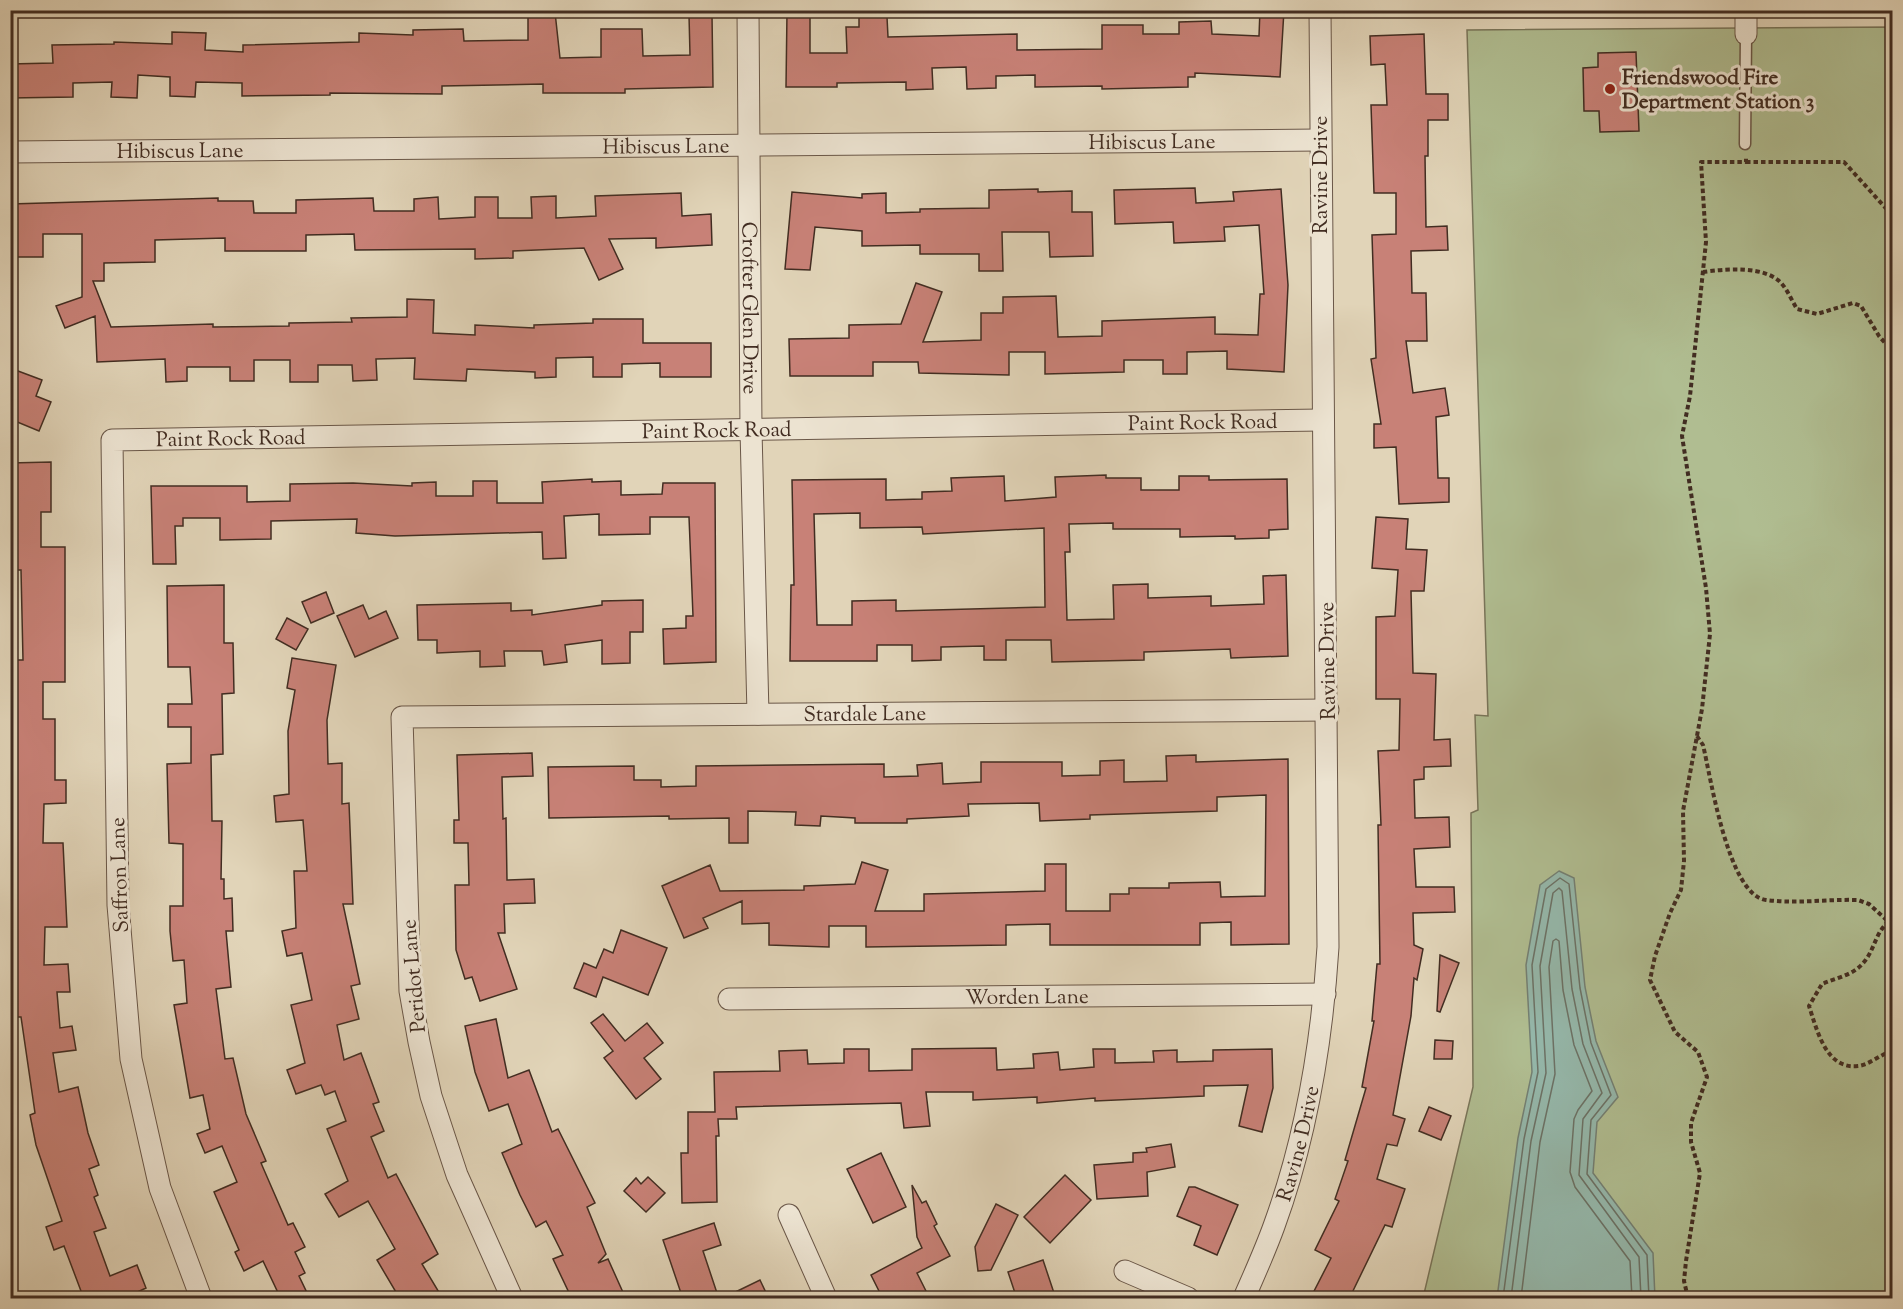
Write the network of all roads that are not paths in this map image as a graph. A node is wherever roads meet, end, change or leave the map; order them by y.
1 (748, 10) edge
2 (1320, 10) edge
3 (1746, 10) edge
4 (1746, 34) joint
5 (1319, 140) junction
6 (1745, 144) road end
7 (750, 147) junction
8 (10, 152) edge
9 (1322, 420) junction
10 (751, 429) junction
11 (112, 440) joint
12 (1328, 710) junction
13 (758, 714) junction
14 (402, 717) joint
15 (1325, 994) junction
16 (729, 999) dead end
17 (789, 1215) dead end
18 (1125, 1271) dead end
19 (201, 1299) edge
20 (512, 1299) edge
21 (826, 1299) edge
22 (1188, 1299) edge
23 (1244, 1299) edge

1 - 7 street, Crofter Glen Drive
2 - 5 street, Ravine Drive
3 - 4 street
4 - 6 lane
5 - 7 street, Hibiscus Lane
5 - 9 street, Ravine Drive
7 - 8 street, Hibiscus Lane
7 - 10 street, Crofter Glen Drive
9 - 10 street, Paint Rock Road
9 - 12 street, Ravine Drive
10 - 11 street, Paint Rock Road
10 - 13 street, Crofter Glen Drive
11 - 19 street, Saffron Lane
12 - 13 street, Stardale Lane
12 - 15 street, Ravine Drive
13 - 14 street, Stardale Lane
14 - 20 street, Peridot Lane
15 - 16 street, Worden Lane
15 - 23 street, Ravine Drive
17 - 21 street
18 - 22 street

